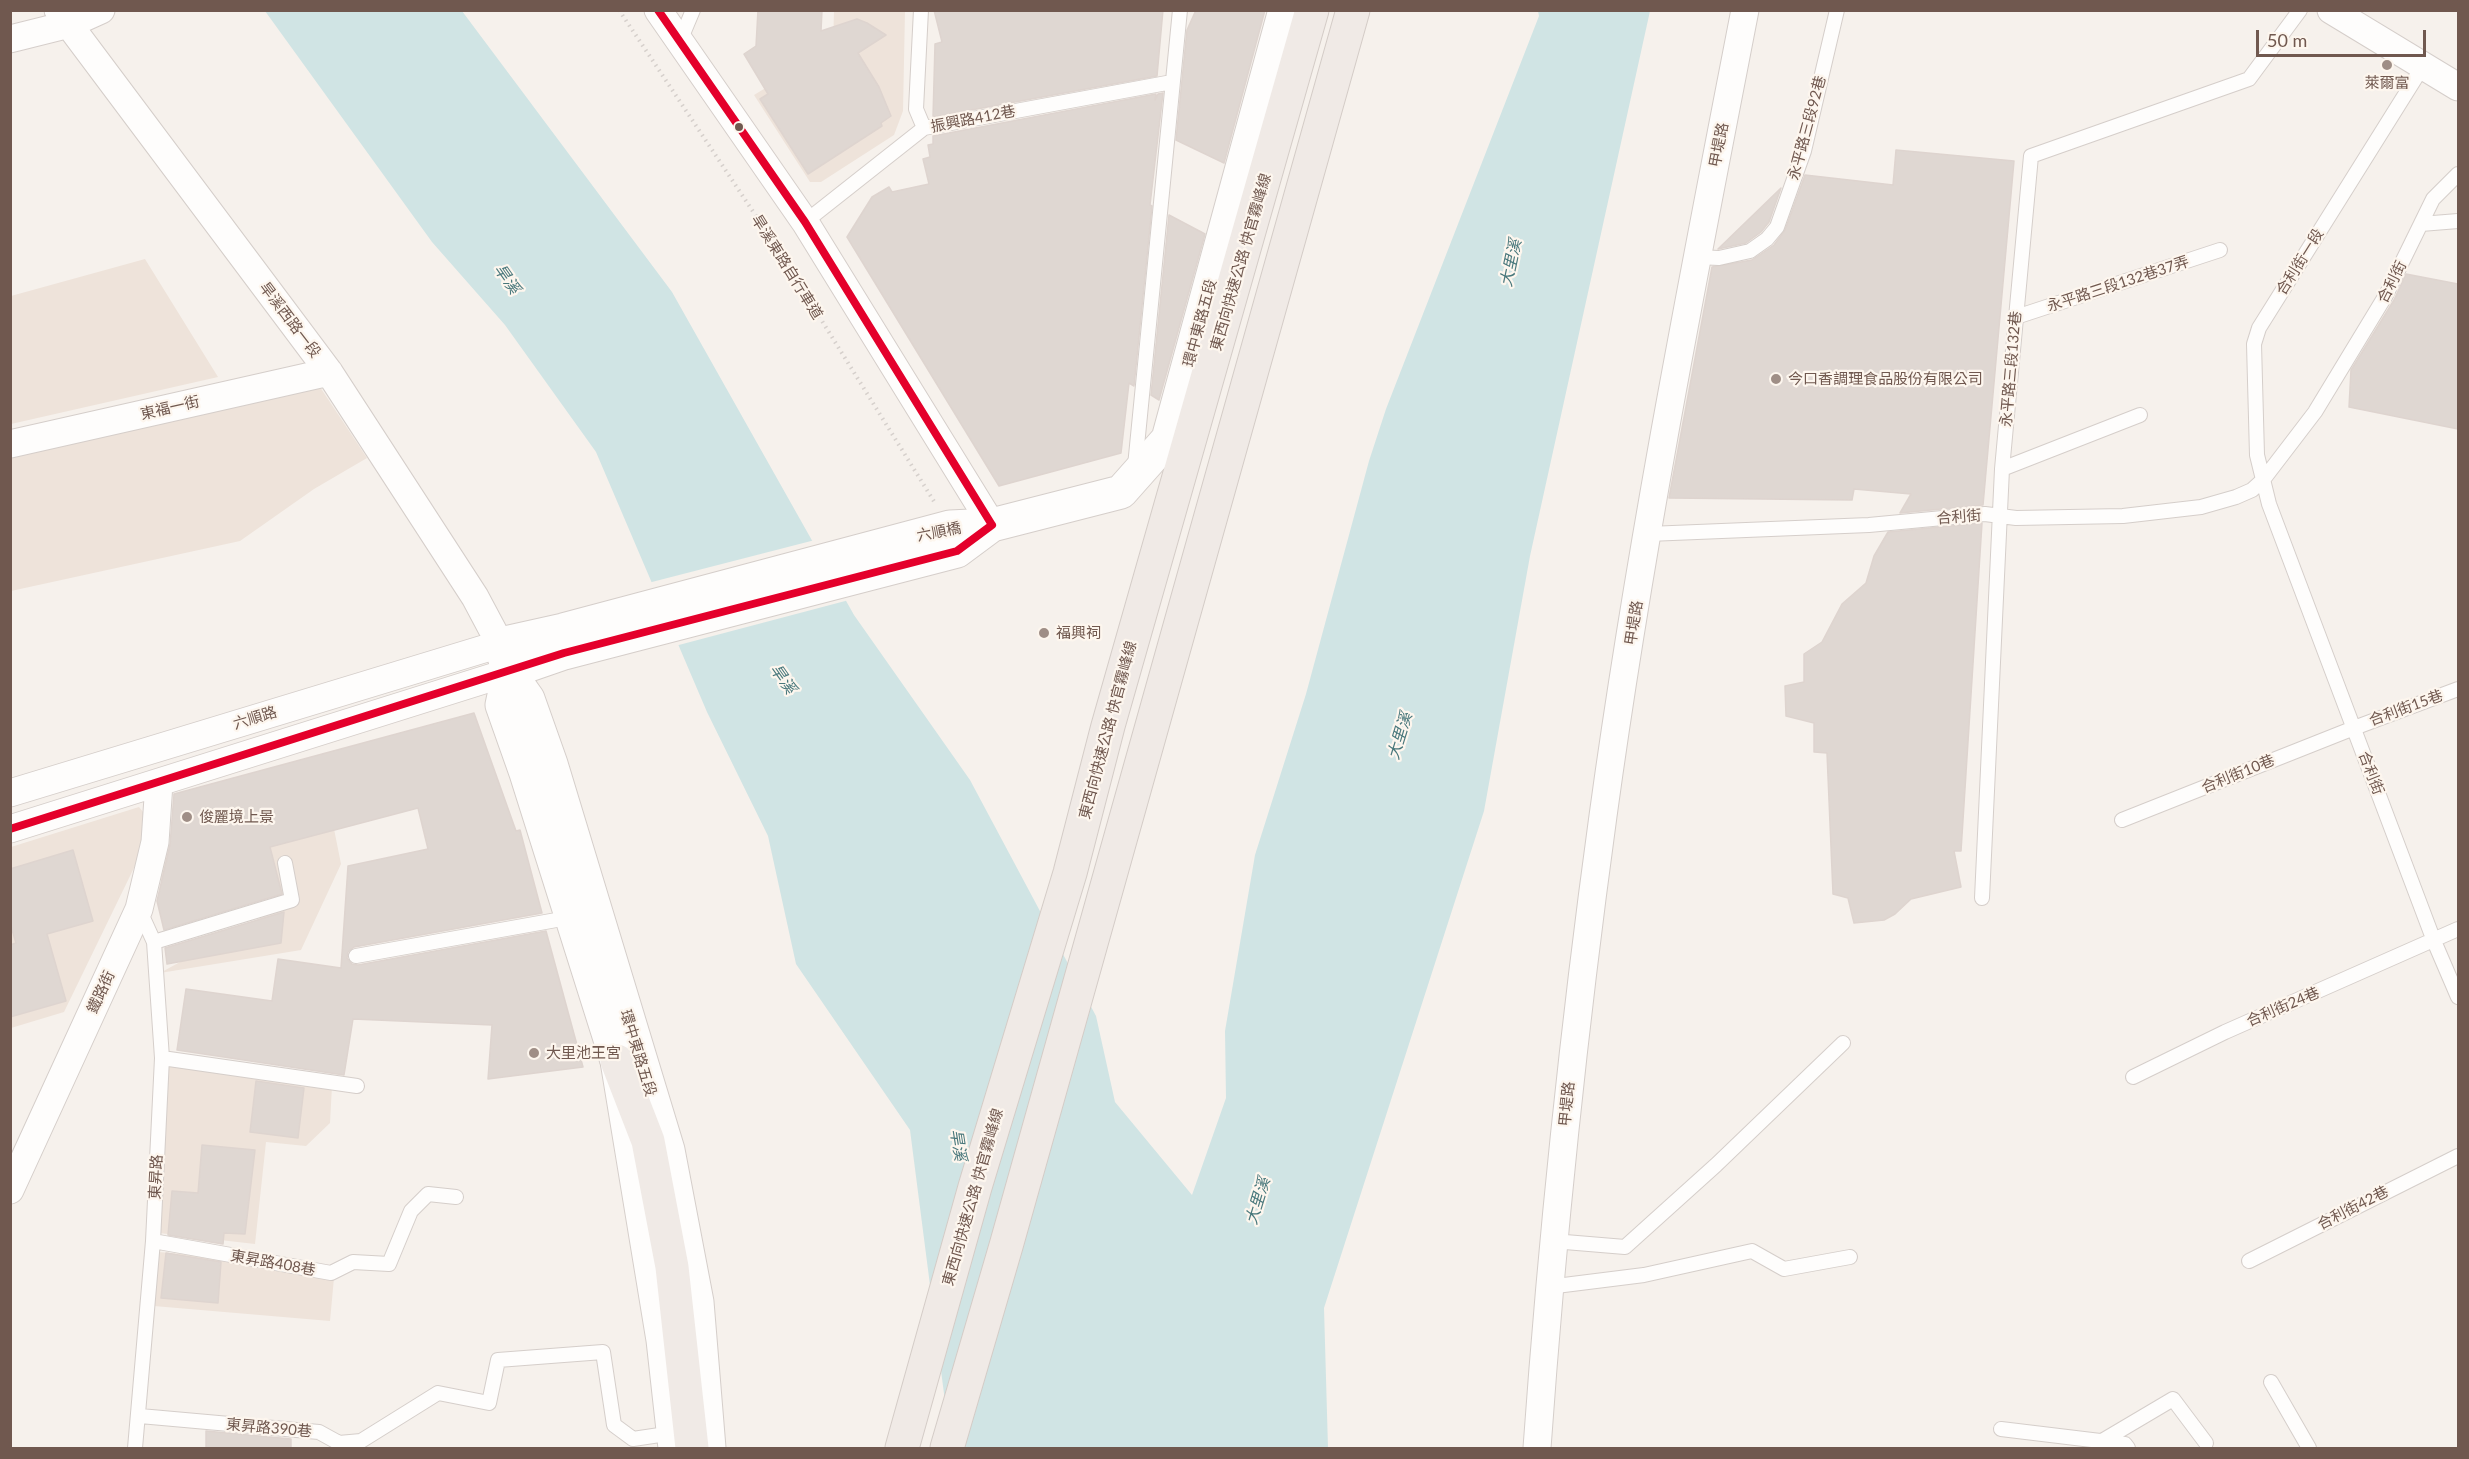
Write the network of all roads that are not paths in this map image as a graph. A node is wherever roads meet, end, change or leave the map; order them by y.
1 (101, 10) edge
2 (658, 10) edge
3 (693, 10) edge
4 (921, 10) edge
5 (1180, 10) edge
6 (1286, 10) edge
7 (1312, 10) edge
8 (1353, 10) edge
9 (1745, 10) edge
10 (1837, 10) edge
11 (2300, 10) edge
12 (2331, 10) edge
13 (64, 17) edge
14 (10, 39) edge
15 (680, 41) junction
16 (2423, 66) junction
17 (1172, 82) junction
18 (2458, 87) edge
19 (924, 128) junction
20 (2458, 174) edge
21 (2458, 221) edge
22 (805, 222) junction
23 (2421, 225) junction
24 (2220, 250) dead end
25 (1697, 257) junction
26 (2016, 317) junction
27 (329, 372) junction
28 (2140, 415) dead end
29 (10, 444) edge
30 (2002, 469) junction
31 (1134, 480) junction
32 (2263, 480) junction
33 (1999, 516) junction
34 (992, 525) junction
35 (1648, 534) junction
36 (505, 658) junction
37 (2458, 689) edge
38 (2354, 728) junction
39 (159, 783) junction
40 (10, 793) edge
41 (2122, 820) dead end
42 (10, 829) edge
43 (285, 863) dead end
44 (1982, 898) dead end
45 (139, 909) junction
46 (573, 918) junction
47 (2458, 929) edge
48 (2434, 941) junction
49 (154, 942) junction
50 (356, 957) dead end
51 (2458, 997) edge
52 (1843, 1043) dead end
53 (162, 1058) junction
54 (616, 1061) joint
55 (2133, 1077) dead end
56 (357, 1086) dead end
57 (2458, 1156) edge
58 (10, 1190) edge
59 (456, 1197) dead end
60 (1553, 1240) junction
61 (153, 1241) junction
62 (1850, 1257) dead end
63 (2249, 1262) dead end
64 (1548, 1287) junction
65 (2271, 1382) dead end
66 (140, 1416) junction
67 (2001, 1429) dead end
68 (688, 1441) edge
69 (2102, 1441) junction
70 (2206, 1443) dead end
71 (135, 1449) edge
72 (902, 1449) edge
73 (947, 1449) edge
74 (1537, 1449) edge
75 (2128, 1449) edge
76 (2309, 1449) edge

1 - 13 street
2 - 15 street
3 - 15 lane
4 - 19 lane
5 - 17 lane
6 - 31 street, 環中東路五段
7 - 72 highway, 東西向快速公路 快官霧峰線
8 - 73 highway
9 - 25 street, 甲堤路
10 - 25 lane, 永平路三段92巷
11 - 26 lane, 永平路三段132巷
12 - 16 street
13 - 14 street
13 - 27 street, 旱溪西路一段
15 - 22 street
16 - 18 street
16 - 32 lane, 合利街一段
17 - 19 lane, 振興路412巷
17 - 31 lane
19 - 22 lane, 振興路412巷
20 - 23 lane, 合利街
21 - 23 lane
22 - 34 street
23 - 32 lane, 合利街
24 - 26 lane, 永平路三段132巷37弄
25 - 35 street, 甲堤路
26 - 30 lane, 永平路三段132巷
27 - 29 street, 東福一街
27 - 36 street, 旱溪西路一段
28 - 30 lane
30 - 33 lane, 永平路三段132巷
31 - 34 street, 環中東路五段
32 - 33 lane, 合利街
32 - 38 lane, 合利街
33 - 35 lane, 合利街
33 - 44 lane, 永平路三段132巷
34 - 36 street, 六順橋
34 - 36 street, 六順橋
35 - 60 street, 甲堤路
36 - 39 street
36 - 40 street, 六順路
36 - 46 street, 環中東路五段
36 - 68 street, 環中東路五段
37 - 38 lane, 合利街15巷
38 - 41 lane, 合利街10巷
38 - 48 lane, 合利街
39 - 42 street
39 - 45 street, 鐵路街
43 - 49 lane
45 - 49 lane, 東昇路
45 - 58 street, 鐵路街
46 - 50 lane
46 - 54 street, 環中東路五段
47 - 48 lane, 合利街24巷
48 - 51 lane, 合利街
48 - 55 lane, 合利街24巷
49 - 53 lane, 東昇路
52 - 60 lane
53 - 56 lane
53 - 61 lane, 東昇路
54 - 68 highway
57 - 63 lane, 合利街42巷
59 - 61 lane, 東昇路408巷
60 - 64 street, 甲堤路
61 - 66 lane, 東昇路
62 - 64 lane
64 - 74 street, 甲堤路
65 - 76 lane
66 - 68 lane, 東昇路390巷
66 - 71 lane, 東昇路
67 - 69 lane
69 - 70 lane
69 - 75 lane

